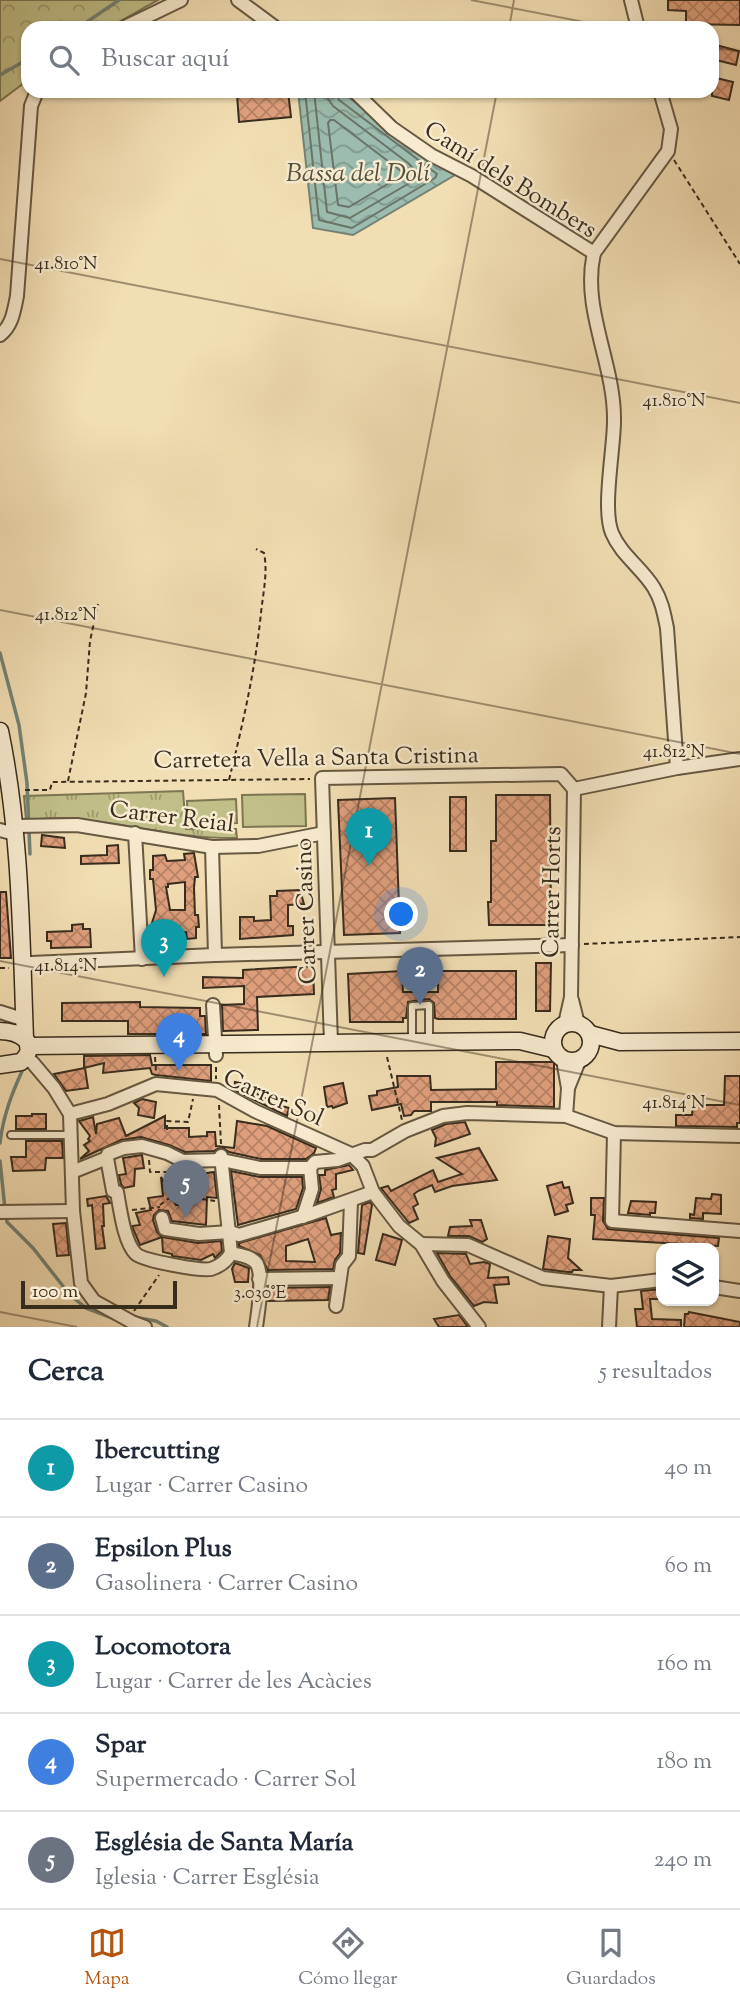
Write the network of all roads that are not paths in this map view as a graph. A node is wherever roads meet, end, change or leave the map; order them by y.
1 (181, 0) edge
2 (238, 0) edge
3 (631, 0) edge
4 (138, 21) edge
5 (266, 21) edge
6 (636, 21) edge
7 (34, 98) edge
8 (361, 98) edge
9 (662, 98) edge
10 (594, 253) junction
11 (0, 335) edge
12 (0, 731) edge
13 (740, 759) edge
14 (677, 768) junction
15 (322, 778) joint
16 (574, 789) junction
17 (13, 829) edge
18 (135, 833) junction
19 (324, 833) junction
20 (212, 847) junction
21 (572, 945) junction
22 (418, 949) junction
23 (328, 951) junction
24 (215, 955) junction
25 (142, 959) junction
26 (23, 969) junction
27 (419, 977) dead end
28 (213, 1005) dead end
29 (0, 1012) edge
30 (21, 1012) junction
31 (3, 1031) edge
32 (740, 1041) edge
33 (412, 1042) junction
34 (429, 1042) junction
35 (571, 1042) junction
36 (331, 1043) junction
37 (26, 1048) junction
38 (215, 1050) junction
39 (0, 1065) edge
40 (70, 1114) junction
41 (566, 1116) junction
42 (614, 1133) junction
43 (12, 1135) dead end
44 (72, 1135) junction
45 (740, 1136) edge
46 (372, 1150) junction
47 (351, 1154) junction
48 (107, 1158) junction
49 (221, 1158) junction
50 (362, 1166) junction
51 (310, 1168) junction
52 (72, 1172) junction
53 (373, 1192) junction
54 (351, 1201) junction
55 (73, 1210) junction
56 (0, 1212) edge
57 (161, 1212) road end
58 (303, 1217) junction
59 (740, 1231) edge
60 (230, 1232) junction
61 (421, 1244) junction
62 (231, 1253) junction
63 (340, 1278) junction
64 (259, 1279) junction
65 (656, 1281) edge
66 (611, 1286) junction
67 (719, 1288) edge
68 (740, 1291) edge
69 (337, 1306) dead end
70 (145, 1327) edge
71 (256, 1327) edge
72 (479, 1327) edge
73 (609, 1327) edge

1 - 4 street
2 - 5 street
3 - 6 street
7 - 11 street
8 - 10 street, Camí dels Bombers
9 - 10 street
10 - 14 street, Camí dels Bombers
12 - 17 street
13 - 14 street
14 - 16 street
15 - 16 street, Carretera Vella a Santa Cristina
15 - 19 street, Carrer Casino
16 - 21 street, Carrer Horts
17 - 18 street, Carrer Reial
17 - 26 street
18 - 20 street, Carrer Reial
18 - 25 street
19 - 20 street, Carrer Reial
19 - 23 street, Carrer Casino
20 - 24 street
21 - 22 street
21 - 35 street, Carrer Horts
22 - 23 street
22 - 27 lane
23 - 24 street
23 - 36 street, Carrer Casino
24 - 25 street
25 - 26 street
26 - 30 street
28 - 38 street
29 - 30 street
30 - 31 street
30 - 37 street
31 - 37 street
32 - 35 street
33 - 34 street
33 - 34 lane
33 - 36 street
34 - 35 street
35 - 41 street, Carrer Horts
36 - 38 street
37 - 38 street
37 - 39 street
37 - 40 street
40 - 44 street
40 - 47 street, Carrer Sol
41 - 42 street
41 - 46 street
42 - 45 street
42 - 59 street
43 - 44 lane
44 - 52 street
46 - 47 street
46 - 50 street
47 - 50 street, Carrer Sol
47 - 51 street
48 - 49 street
48 - 52 street
48 - 62 street
49 - 51 street
49 - 60 street
50 - 53 street, Carrer Sol
51 - 58 street
52 - 55 street
53 - 54 street
53 - 61 street, Carrer Sol
54 - 58 street
54 - 63 street
55 - 56 street
55 - 70 street
57 - 60 street
58 - 60 street
60 - 62 street
61 - 66 street
61 - 72 street, Carrer Sol
62 - 64 street
63 - 64 street
63 - 69 street
64 - 71 street
65 - 66 street
66 - 73 street
67 - 68 street

